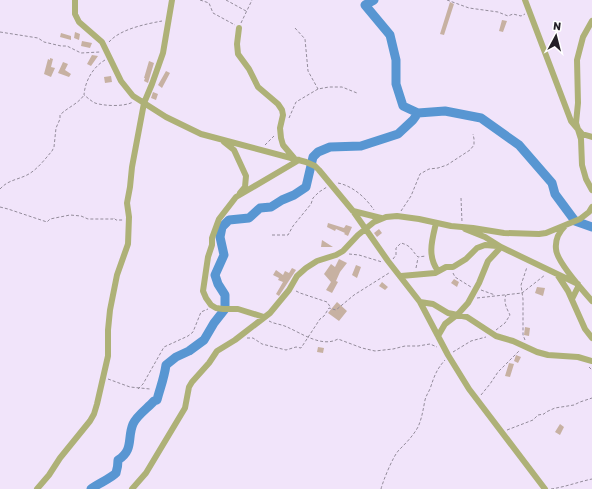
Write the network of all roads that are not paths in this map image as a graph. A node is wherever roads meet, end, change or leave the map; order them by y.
1 (75, 0) edge
2 (172, 0) edge
3 (525, 0) edge
4 (592, 21) edge
5 (239, 28) road end
6 (144, 103) junction
7 (577, 129) junction
8 (592, 137) edge
9 (223, 141) junction
10 (300, 160) junction
11 (592, 190) edge
12 (238, 195) junction
13 (592, 207) edge
14 (353, 211) junction
15 (592, 216) edge
16 (584, 217) junction
17 (381, 218) junction
18 (436, 223) junction
19 (566, 225) junction
20 (460, 227) junction
21 (366, 228) junction
22 (501, 247) junction
23 (438, 271) junction
24 (555, 273) junction
25 (401, 276) junction
26 (578, 284) junction
27 (572, 299) junction
28 (592, 301) edge
29 (420, 302) junction
30 (458, 314) junction
31 (264, 317) junction
32 (438, 336) junction
33 (592, 338) edge
34 (592, 361) edge
35 (37, 489) edge
36 (132, 489) edge
37 (545, 489) edge

1 - 6 street
2 - 6 street
3 - 7 street
4 - 7 street
5 - 10 street
6 - 9 street
6 - 35 street
7 - 8 street
7 - 11 street
9 - 10 street
9 - 12 street
10 - 12 street
10 - 14 street
12 - 31 street
13 - 16 street
14 - 17 street
14 - 21 street
15 - 16 street
16 - 19 street
17 - 18 street
17 - 21 street
18 - 20 street
18 - 23 street
19 - 20 street
19 - 26 street
20 - 22 street
21 - 25 street
21 - 31 street
22 - 23 street
22 - 24 street
22 - 30 street
23 - 25 street
24 - 26 street
24 - 27 street
25 - 29 street
26 - 27 street
26 - 28 street
27 - 33 street
29 - 30 street
29 - 32 street
30 - 32 street
30 - 34 street
31 - 36 street
32 - 37 street

